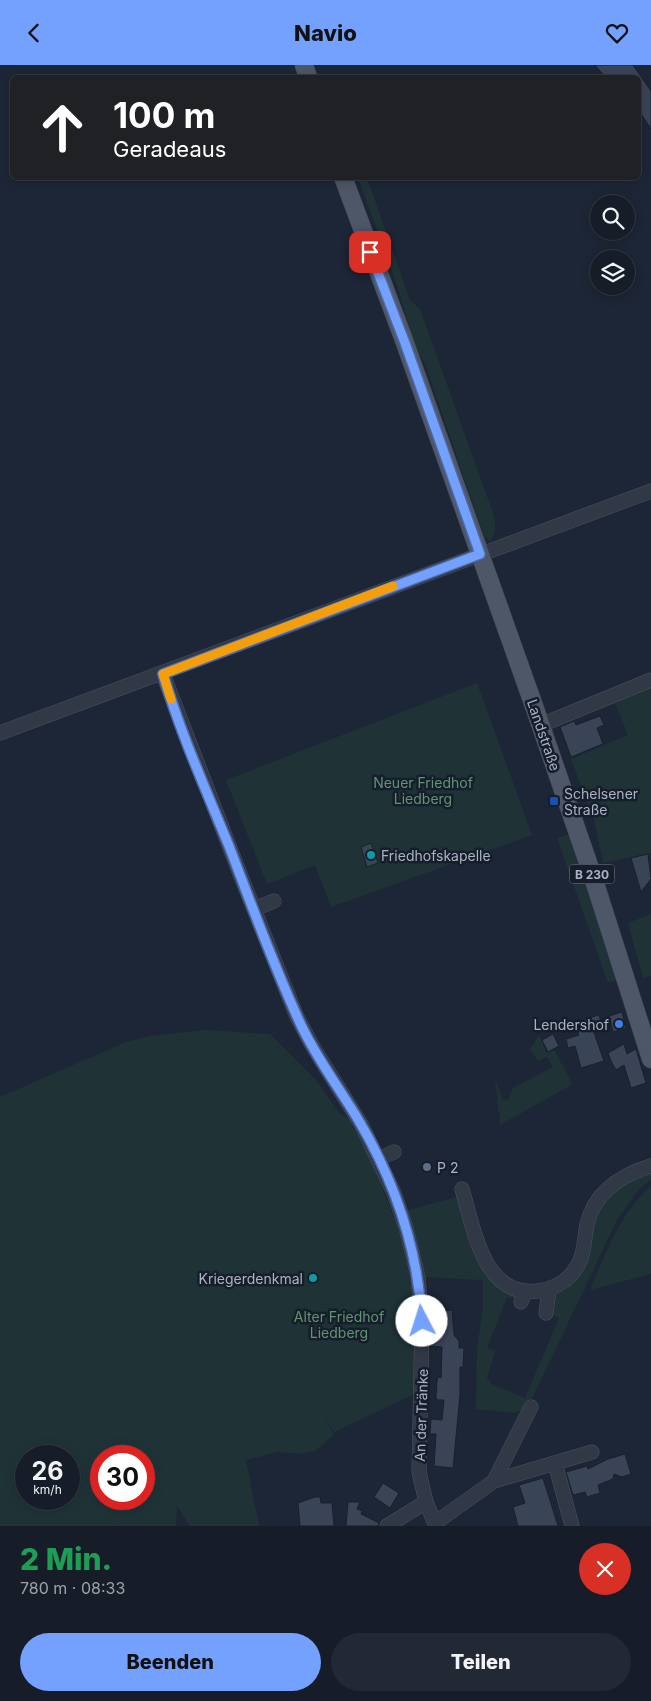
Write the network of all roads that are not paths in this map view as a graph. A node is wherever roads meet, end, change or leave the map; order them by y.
1 (344, 180) edge
2 (651, 491) edge
3 (480, 554) junction
4 (163, 674) junction
5 (651, 680) edge
6 (541, 725) junction
7 (0, 733) edge
8 (274, 901) dead end
9 (254, 909) junction
10 (651, 1059) edge
11 (394, 1153) dead end
12 (378, 1159) junction
13 (651, 1166) edge
14 (462, 1189) dead end
15 (549, 1289) junction
16 (546, 1313) dead end
17 (531, 1407) dead end
18 (592, 1452) dead end
19 (555, 1463) junction
20 (494, 1481) junction
21 (426, 1502) junction
22 (436, 1525) edge
23 (387, 1526) edge
24 (572, 1526) edge

1 - 3 main road, B 230
2 - 3 street
3 - 4 street
3 - 6 main road, Landstraße / B 230
4 - 7 street
4 - 9 street, An der Tränke
5 - 6 street
6 - 10 main road, Landstraße / B 230
8 - 9 street
9 - 12 street, An der Tränke
11 - 12 street
12 - 21 street, An der Tränke
13 - 15 street
14 - 15 street
15 - 16 street
17 - 20 street
18 - 19 street
19 - 20 street
19 - 24 street
20 - 22 street
21 - 22 street, An der Tränke
21 - 23 street

